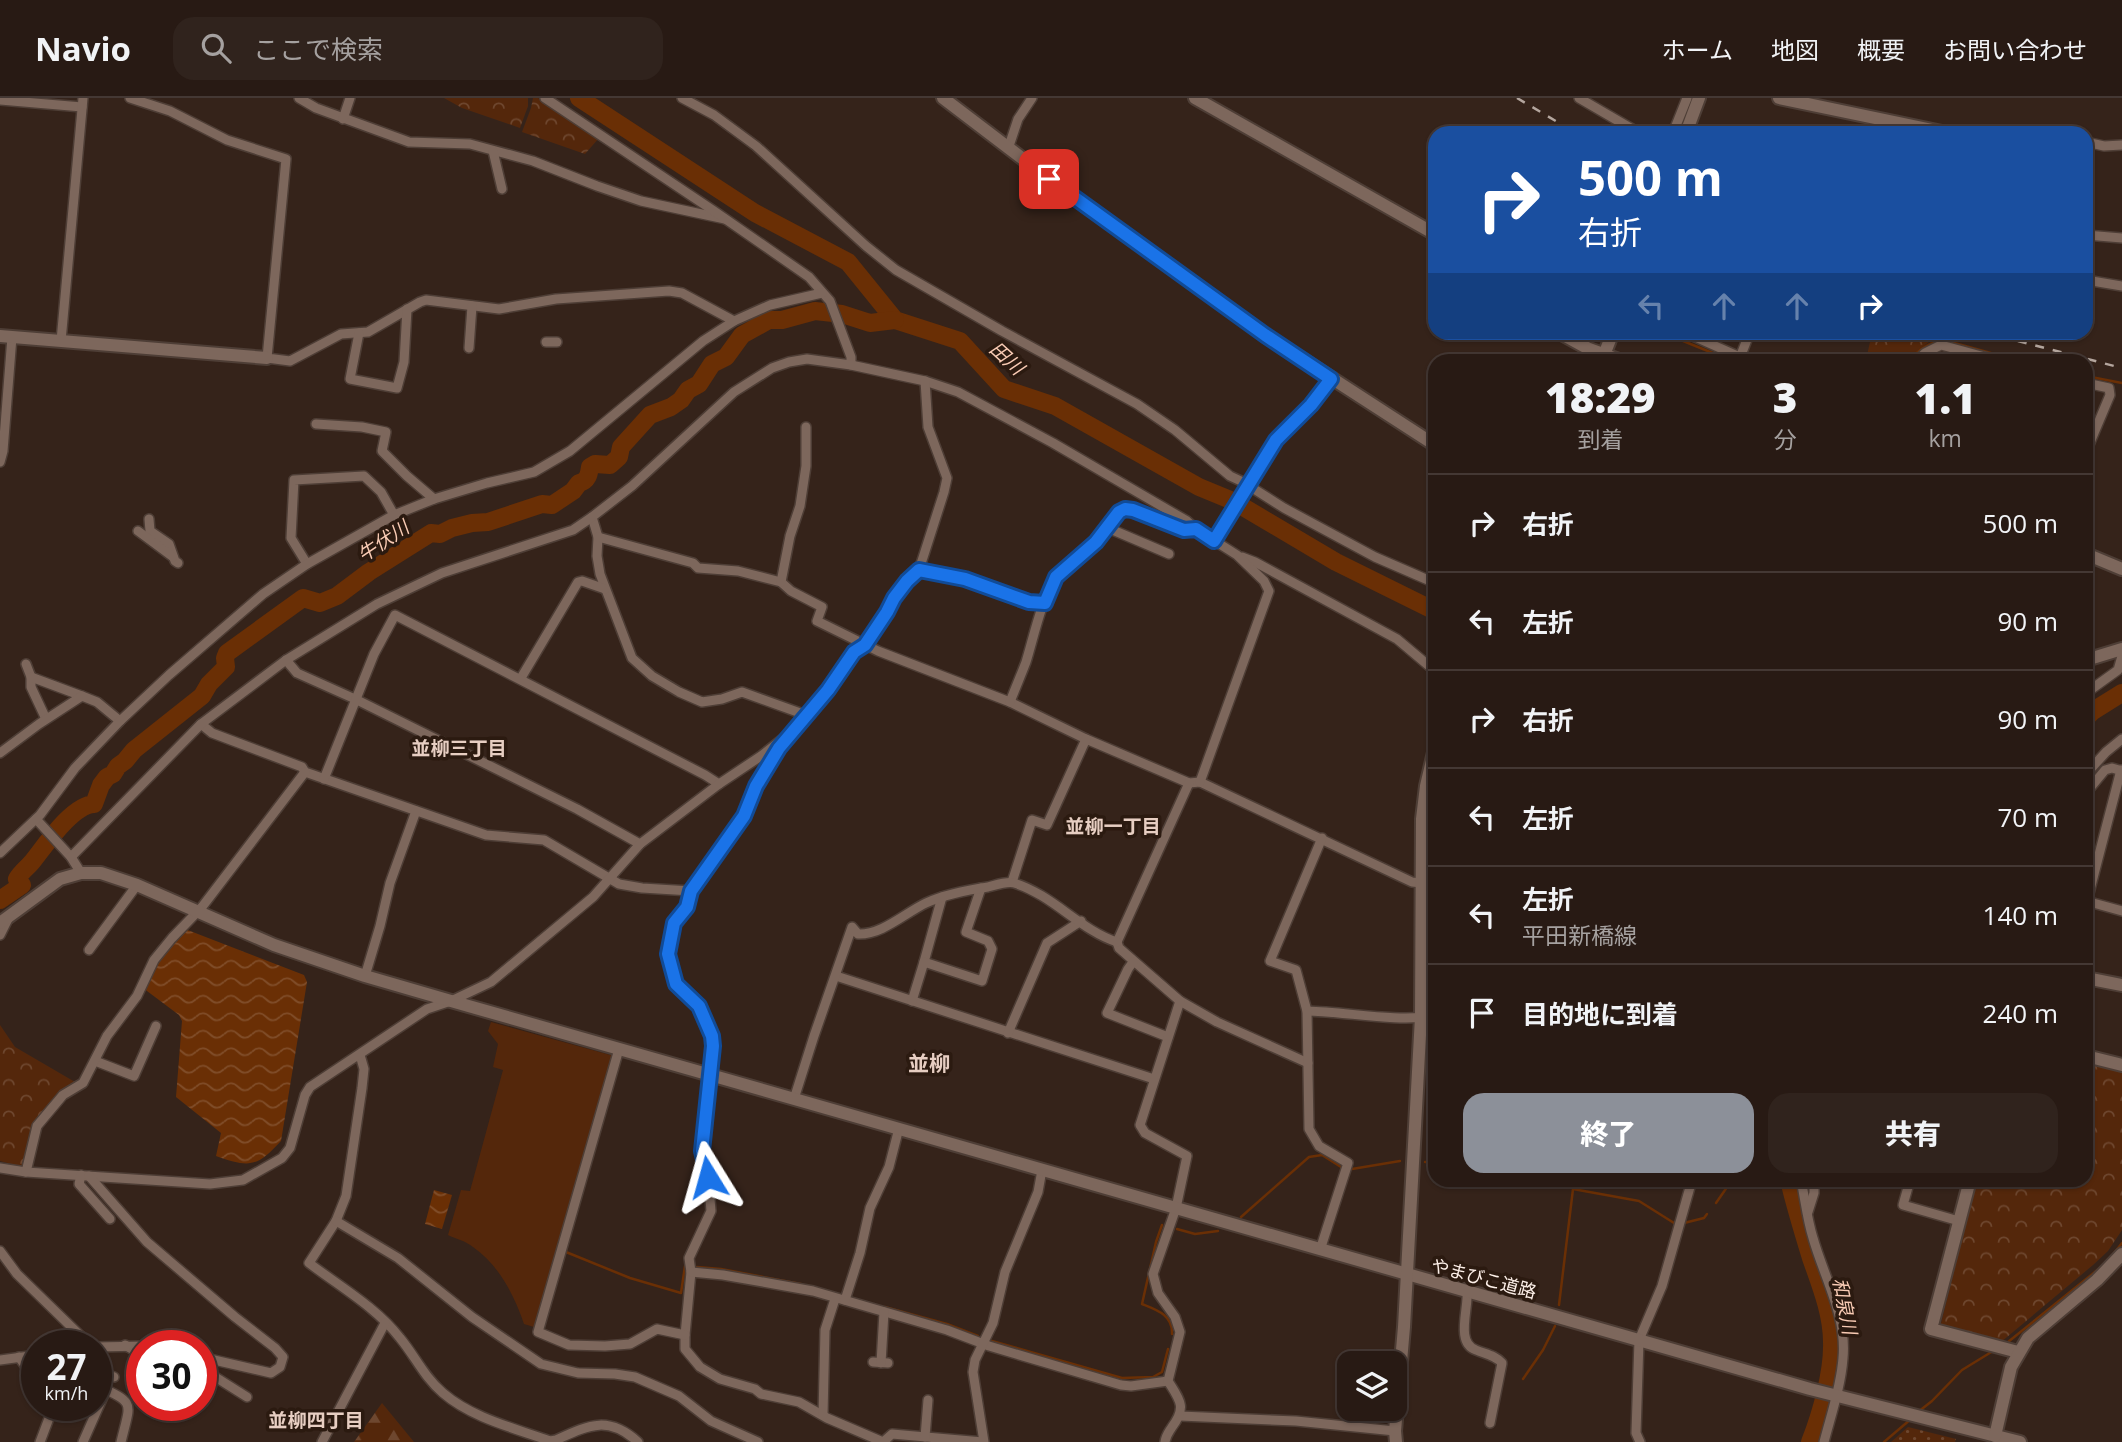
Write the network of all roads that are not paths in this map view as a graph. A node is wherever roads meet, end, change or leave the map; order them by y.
1 (130, 98) edge
2 (299, 98) edge
3 (350, 98) edge
4 (545, 98) edge
5 (682, 98) edge
6 (943, 98) edge
7 (1032, 98) edge
8 (1195, 98) edge
9 (1579, 98) edge
10 (1687, 98) edge
11 (1699, 98) edge
12 (1779, 98) edge
13 (0, 100) edge
14 (83, 102) edge
15 (343, 119) junction
16 (1628, 126) edge
17 (1675, 126) edge
18 (1689, 126) edge
19 (1913, 126) edge
20 (2093, 144) edge
21 (2122, 145) edge
22 (1008, 149) junction
23 (493, 151) junction
24 (502, 189) dead end
25 (725, 219) junction
26 (1428, 230) edge
27 (2093, 236) edge
28 (2122, 238) edge
29 (2093, 281) edge
30 (2122, 286) edge
31 (822, 293) junction
32 (472, 306) junction
33 (407, 309) junction
34 (734, 321) junction
35 (359, 334) junction
36 (6, 337) edge
37 (1572, 340) edge
38 (1701, 340) edge
39 (61, 341) junction
40 (546, 342) dead end
41 (557, 342) dead end
42 (469, 348) dead end
43 (1598, 354) edge
44 (1730, 354) edge
45 (1924, 354) edge
46 (1974, 354) edge
47 (267, 358) junction
48 (851, 363) junction
49 (1331, 379) junction
50 (925, 381) junction
51 (2093, 385) edge
52 (316, 424) dead end
53 (806, 427) dead end
54 (2093, 435) edge
55 (1428, 441) edge
56 (0, 462) edge
57 (1247, 486) junction
58 (434, 499) junction
59 (394, 515) junction
60 (592, 517) junction
61 (149, 519) dead end
62 (1108, 528) junction
63 (1196, 529) junction
64 (138, 531) dead end
65 (598, 537) junction
66 (1215, 539) junction
67 (1169, 554) dead end
68 (1237, 555) junction
69 (2093, 557) edge
70 (307, 564) junction
71 (2122, 569) edge
72 (919, 570) junction
73 (1428, 580) edge
74 (781, 582) junction
75 (605, 589) junction
76 (1045, 603) junction
77 (865, 645) junction
78 (2122, 649) edge
79 (2122, 656) edge
80 (2093, 658) edge
81 (286, 660) junction
82 (26, 664) dead end
83 (1428, 665) edge
84 (31, 677) junction
85 (521, 678) junction
86 (2093, 688) edge
87 (82, 696) junction
88 (355, 699) junction
89 (1010, 702) junction
90 (806, 717) junction
91 (46, 719) junction
92 (120, 721) junction
93 (201, 724) junction
94 (789, 734) junction
95 (1086, 739) junction
96 (2122, 739) edge
97 (0, 753) edge
98 (2093, 766) edge
99 (2122, 770) edge
100 (305, 772) junction
101 (1428, 778) edge
102 (324, 779) junction
103 (1200, 782) junction
104 (1189, 783) junction
105 (719, 784) junction
106 (2093, 785) edge
107 (416, 811) junction
108 (38, 820) junction
109 (1322, 838) junction
110 (640, 844) junction
111 (0, 853) edge
112 (69, 855) junction
113 (82, 873) junction
114 (2093, 876) edge
115 (608, 877) junction
116 (1012, 882) junction
117 (1422, 883) junction
118 (137, 886) junction
119 (981, 888) junction
120 (691, 891) junction
121 (942, 897) junction
122 (2093, 903) edge
123 (2122, 911) edge
124 (198, 912) junction
125 (5, 919) edge
126 (1081, 921) junction
127 (0, 935) edge
128 (1117, 942) junction
129 (89, 950) dead end
130 (924, 962) junction
131 (1133, 962) junction
132 (365, 976) junction
133 (836, 976) junction
134 (2093, 979) edge
135 (2122, 985) edge
136 (451, 1001) junction
137 (912, 1001) junction
138 (1180, 1001) junction
139 (1307, 1011) junction
140 (1428, 1016) edge
141 (1421, 1017) junction
142 (156, 1026) dead end
143 (1008, 1033) junction
144 (1168, 1037) junction
145 (619, 1049) junction
146 (359, 1055) junction
147 (2093, 1058) edge
148 (95, 1061) junction
149 (1308, 1063) junction
150 (2122, 1065) edge
151 (710, 1074) junction
152 (1153, 1079) junction
153 (794, 1099) junction
154 (899, 1128) junction
155 (0, 1168) edge
156 (1042, 1170) junction
157 (26, 1172) junction
158 (85, 1175) junction
159 (1690, 1187) edge
160 (1802, 1187) edge
161 (1813, 1187) edge
162 (1908, 1187) edge
163 (1968, 1187) edge
164 (1176, 1208) junction
165 (1807, 1213) junction
166 (110, 1219) dead end
167 (1959, 1221) junction
168 (336, 1222) junction
169 (1320, 1250) junction
170 (0, 1251) edge
171 (2122, 1254) edge
172 (691, 1272) junction
173 (1406, 1274) junction
174 (1467, 1292) junction
175 (840, 1299) junction
176 (884, 1312) junction
177 (385, 1323) junction
178 (75, 1330) edge
179 (685, 1335) junction
180 (1639, 1340) junction
181 (983, 1343) junction
182 (125, 1345) edge
183 (112, 1346) edge
184 (2018, 1352) junction
185 (19, 1357) joint
186 (0, 1360) edge
187 (21, 1360) edge
188 (217, 1361) edge
189 (881, 1363) dead end
190 (217, 1378) edge
191 (1168, 1381) junction
192 (112, 1393) edge
193 (1833, 1396) junction
194 (247, 1397) dead end
195 (929, 1407) dead end
196 (823, 1415) junction
197 (1180, 1416) junction
198 (48, 1421) edge
199 (92, 1421) edge
200 (1490, 1423) dead end
201 (1396, 1436) edge
202 (1995, 1436) junction
203 (925, 1437) junction
204 (40, 1442) edge
205 (83, 1442) edge
206 (121, 1442) edge
207 (323, 1442) edge
208 (638, 1442) edge
209 (758, 1442) edge
210 (983, 1442) edge
211 (1165, 1442) edge
212 (1640, 1442) edge
213 (1824, 1442) edge
214 (2020, 1442) edge

1 - 47 street
2 - 15 street
3 - 15 street
4 - 25 street
5 - 57 street
6 - 22 street
7 - 22 street
8 - 26 street
9 - 16 street
10 - 17 street
11 - 18 street
12 - 19 street
13 - 14 street
14 - 39 street
15 - 23 street
20 - 21 street
22 - 49 street
23 - 24 street
23 - 25 street
25 - 31 street
27 - 28 street
29 - 30 street
31 - 34 street
31 - 48 street
32 - 33 street
32 - 34 street
32 - 42 street
33 - 35 street
33 - 35 street
34 - 58 street
35 - 47 street
36 - 39 street
36 - 56 street
37 - 43 street
38 - 44 street
39 - 47 street
40 - 41 street
45 - 46 street
48 - 50 street
48 - 60 street
49 - 55 street
49 - 57 street
50 - 63 street
50 - 72 street
51 - 54 street
52 - 58 street
53 - 74 street
57 - 66 street
57 - 73 street
58 - 59 street
59 - 70 street
59 - 70 street
60 - 65 street
60 - 81 street
61 - 64 street
62 - 63 street
62 - 67 street
62 - 76 street
63 - 66 street
65 - 74 street
65 - 75 street
66 - 68 street
68 - 83 street
68 - 103 street
69 - 71 street
70 - 92 street
72 - 76 street
72 - 77 street
74 - 77 street
75 - 85 street
75 - 90 street
76 - 89 street
77 - 89 street
77 - 90 street
78 - 80 street
79 - 86 street
81 - 88 street
81 - 93 street
82 - 84 street
84 - 87 street
84 - 91 street
85 - 88 street
85 - 105 street
87 - 91 street
87 - 92 street
88 - 102 street
88 - 110 street
89 - 95 street
90 - 94 street
91 - 97 street
92 - 108 street
93 - 100 street
93 - 112 street
94 - 105 street
94 - 120 street
95 - 104 street
95 - 116 street
96 - 98 street
99 - 106 street
99 - 114 street
100 - 102 street
100 - 124 street
101 - 117 street, やまびこ道路
102 - 107 street
103 - 104 street
103 - 109 street
104 - 128 street
105 - 110 street
107 - 115 street
107 - 132 street
108 - 111 street
108 - 112 street
109 - 117 street
109 - 139 street
110 - 115 street
112 - 113 street
113 - 118 street
113 - 125 street
115 - 120 street
115 - 136 street
116 - 119 street
116 - 126 street
117 - 141 street, やまびこ道路
118 - 124 street
118 - 129 street
119 - 121 street
119 - 130 street
120 - 151 street
121 - 130 street
121 - 133 street
122 - 123 street
124 - 132 street
124 - 148 street
125 - 127 street
126 - 128 street
126 - 143 street
128 - 131 street
130 - 137 street
131 - 138 street
131 - 144 street
132 - 136 street
133 - 137 street
133 - 153 street
134 - 135 street
136 - 145 street
136 - 146 street
137 - 143 street
138 - 144 street
138 - 149 street
139 - 141 street
139 - 149 street
140 - 141 street
141 - 173 street, やまびこ道路
142 - 148 street
143 - 152 street
144 - 152 street
145 - 151 street
145 - 179 street
146 - 158 street
146 - 168 street
147 - 150 street
148 - 157 street
149 - 169 street
151 - 153 street
151 - 172 street
152 - 164 street
153 - 154 street
154 - 156 street
154 - 175 street
155 - 157 street
156 - 164 street
156 - 181 street
157 - 158 street
158 - 166 street
158 - 188 street
159 - 180 street
160 - 165 street
161 - 165 street
162 - 167 street
163 - 167 street
164 - 169 street
164 - 191 street
165 - 193 street
167 - 184 street
168 - 177 street
168 - 209 street
169 - 173 street
170 - 178 street
171 - 184 street
172 - 175 street
172 - 179 street
173 - 174 street, やまびこ道路
173 - 201 street
174 - 180 street, やまびこ道路
174 - 200 street
175 - 176 street
175 - 196 street
176 - 181 street
176 - 189 street
177 - 207 street
177 - 208 street
179 - 196 street
180 - 193 street, やまびこ道路
180 - 212 street
181 - 191 street
181 - 210 street
182 - 183 street
184 - 202 street
185 - 186 street
185 - 187 street
190 - 194 street
191 - 197 street
192 - 206 street
193 - 202 street, やまびこ道路
193 - 213 street
195 - 203 street
196 - 203 street
197 - 201 street
197 - 211 street
198 - 204 street
199 - 205 street
202 - 214 street, やまびこ道路
203 - 210 street

